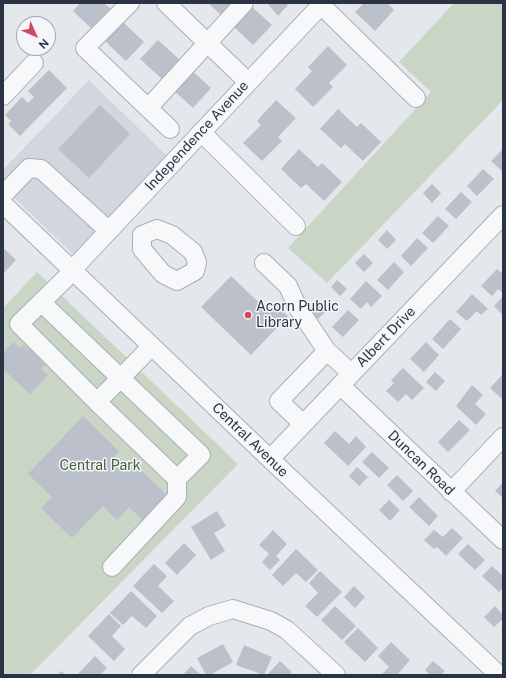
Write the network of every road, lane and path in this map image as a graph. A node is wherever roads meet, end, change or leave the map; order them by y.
1 (130, 3) edge
2 (166, 3) edge
3 (244, 3) edge
4 (322, 4) edge
5 (207, 43) junction
6 (34, 64) dead end
7 (248, 82) junction
8 (3, 96) edge
9 (416, 98) dead end
10 (148, 108) junction
11 (170, 129) dead end
12 (201, 132) junction
13 (3, 195) edge
14 (3, 204) edge
15 (503, 215) edge
16 (122, 217) junction
17 (296, 226) dead end
18 (109, 231) junction
19 (142, 235) dead end
20 (264, 263) dead end
21 (73, 271) junction
22 (41, 302) junction
23 (152, 346) junction
24 (328, 351) junction
25 (120, 378) junction
26 (346, 379) junction
27 (97, 402) junction
28 (303, 424) junction
29 (503, 436) edge
30 (270, 459) junction
31 (177, 479) junction
32 (451, 492) junction
33 (503, 540) edge
34 (112, 567) dead end
35 (490, 672) edge
36 (141, 675) edge
37 (336, 675) edge

1 - 10 street
2 - 5 street
3 - 5 street
4 - 7 street, Independence Avenue
4 - 9 street
5 - 7 street
5 - 10 street
6 - 8 street
7 - 12 street, Independence Avenue
10 - 11 street
12 - 16 street, Independence Avenue
12 - 17 street
13 - 18 street
14 - 21 street, Central Avenue
15 - 26 street, Albert Drive
16 - 18 street, Independence Avenue
16 - 19 street
18 - 21 street, Independence Avenue
20 - 24 street, Duncan Road
21 - 22 street, Independence Avenue
21 - 23 street, Central Avenue
22 - 25 street
22 - 27 street, Independence Avenue
23 - 25 street
23 - 30 street, Central Avenue
24 - 26 street, Duncan Road
24 - 28 street
25 - 27 street
25 - 31 street
26 - 28 street, Albert Drive
26 - 32 street, Duncan Road
27 - 31 street
28 - 30 street, Albert Drive
29 - 32 street
30 - 35 street, Central Avenue
31 - 34 street
32 - 33 street, Duncan Road
36 - 37 street

